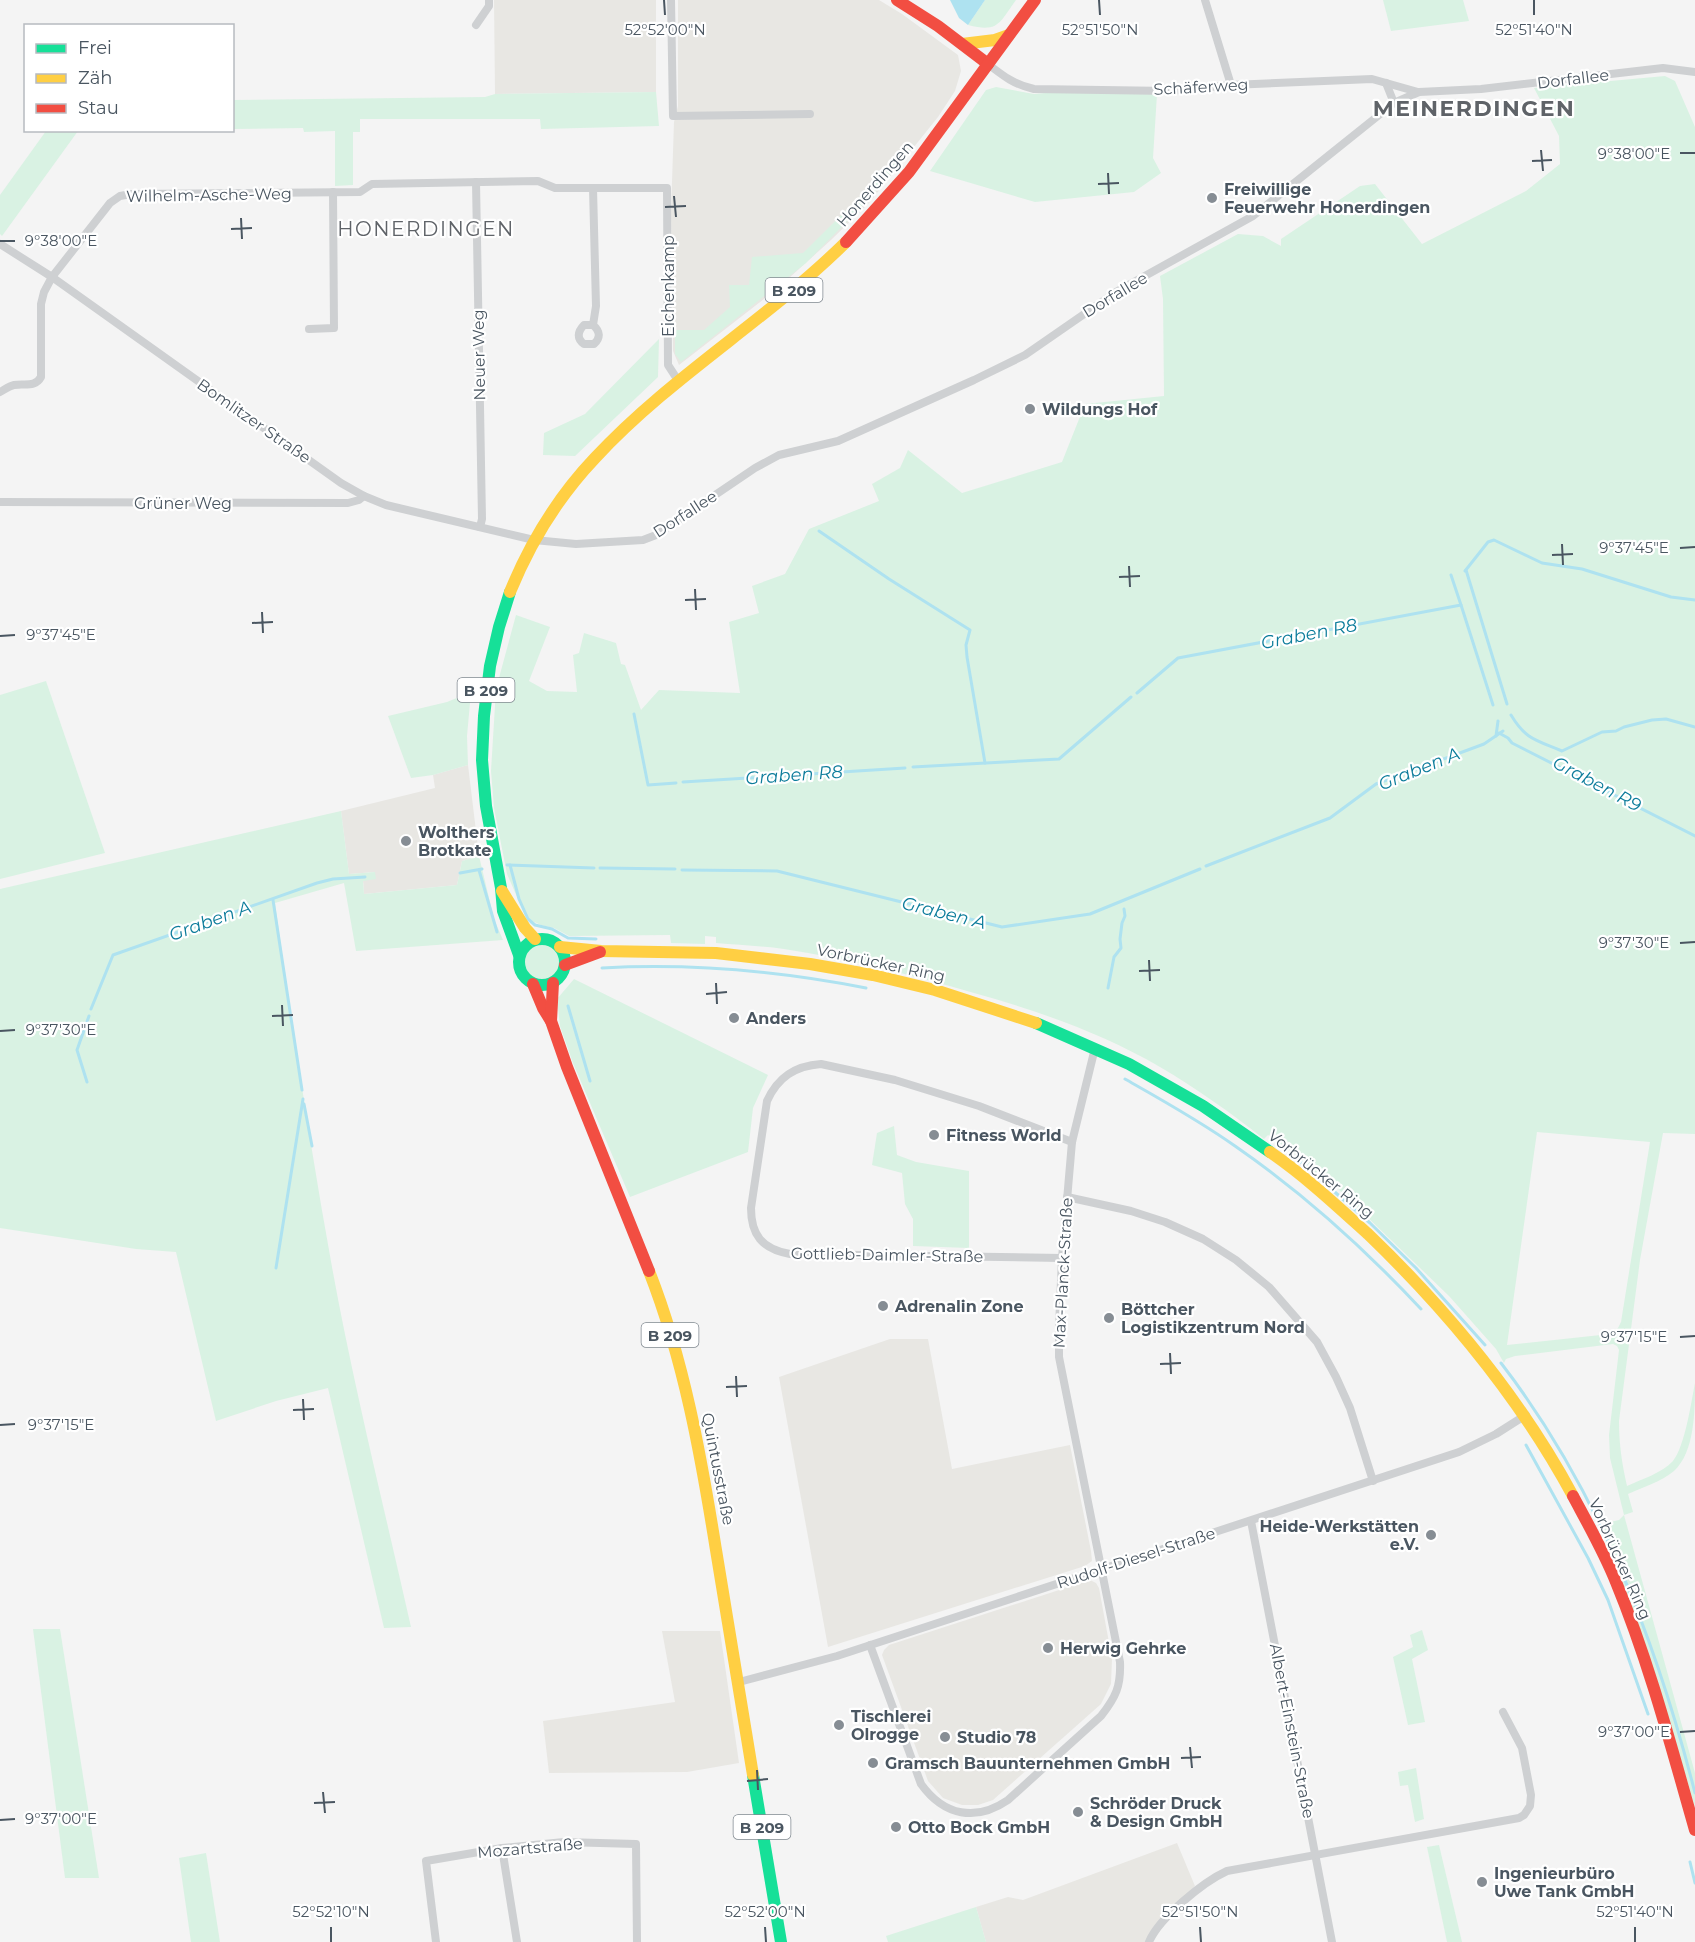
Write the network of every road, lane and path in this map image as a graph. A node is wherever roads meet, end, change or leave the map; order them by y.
1 (489, 0) edge
2 (671, 0) edge
3 (897, 0) edge
4 (1035, 0) edge
5 (1205, 0) edge
6 (476, 25) dead end
7 (1009, 35) junction
8 (962, 44) junction
9 (988, 64) junction
10 (1695, 72) edge
11 (1386, 82) junction
12 (1231, 85) junction
13 (1419, 92) junction
14 (1394, 103) junction
15 (810, 114) dead end
16 (476, 182) junction
17 (593, 188) junction
18 (667, 188) joint
19 (333, 192) junction
20 (0, 244) edge
21 (52, 277) junction
22 (593, 325) dead end
23 (309, 329) dead end
24 (679, 382) junction
25 (0, 392) edge
26 (364, 496) junction
27 (0, 502) edge
28 (480, 527) junction
29 (534, 540) junction
30 (502, 891) junction
31 (535, 939) junction
32 (560, 947) junction
33 (601, 951) junction
34 (519, 955) junction
35 (565, 965) junction
36 (553, 983) junction
37 (533, 984) junction
38 (551, 1021) junction
39 (1095, 1048) junction
40 (1072, 1142) junction
41 (1067, 1197) junction
42 (1062, 1258) junction
43 (1526, 1416) junction
44 (1373, 1481) junction
45 (1251, 1521) junction
46 (1103, 1569) junction
47 (870, 1645) junction
48 (739, 1682) junction
49 (1503, 1712) dead end
50 (1695, 1830) edge
51 (502, 1848) junction
52 (1316, 1855) junction
53 (436, 1942) edge
54 (517, 1942) edge
55 (637, 1942) edge
56 (781, 1942) edge
57 (1149, 1942) edge
58 (1332, 1942) edge

1 - 6 street
2 - 15 street
3 - 8 main road
4 - 7 main road, Honerdingen / B 209
5 - 12 street
7 - 8 main road
7 - 9 main road, Honerdingen / B 209
8 - 9 main road
9 - 12 street, Schäferweg
9 - 24 main road, Honerdingen / B 209
10 - 13 street, Dorfallee
11 - 12 street, Schäferweg
11 - 13 street, Schäferweg
11 - 14 street
13 - 14 street, Dorfallee
14 - 29 street, Dorfallee
16 - 17 street, Wilhelm-Asche-Weg
16 - 19 street, Wilhelm-Asche-Weg
16 - 28 street, Neuer Weg
17 - 18 street, Wilhelm-Asche-Weg
17 - 22 street
18 - 24 street, Eichenkamp
19 - 21 street, Wilhelm-Asche-Weg
19 - 23 street
20 - 21 street, Bomlitzer Straße
21 - 25 street, Wilhelm-Asche-Weg
21 - 26 street, Bomlitzer Straße
24 - 29 main road, B 209
26 - 27 street, Grüner Weg
26 - 28 street, Bomlitzer Straße
28 - 29 street, Bomlitzer Straße
29 - 30 main road, B 209
30 - 31 main road, B 209
30 - 34 main road, B 209
31 - 32 main road
31 - 34 main road
32 - 33 main road, Vorbrücker Ring
32 - 35 main road
33 - 35 main road, Vorbrücker Ring
33 - 39 main road, Vorbrücker Ring
34 - 37 main road, B 209
35 - 36 main road
36 - 37 main road
36 - 38 main road, Quintusstraße / B 209
37 - 38 main road, Quintusstraße / B 209
38 - 48 main road, Quintusstraße / B 209
39 - 40 street, Max-Planck-Straße
39 - 43 main road, Vorbrücker Ring
40 - 41 street, Max-Planck-Straße
40 - 42 street, Gottlieb-Daimler-Straße
41 - 42 street, Max-Planck-Straße
41 - 44 street
42 - 46 street, Max-Planck-Straße
43 - 44 street, Rudolf-Diesel-Straße
43 - 50 main road, Vorbrücker Ring
44 - 45 street, Rudolf-Diesel-Straße
45 - 46 street, Rudolf-Diesel-Straße
45 - 52 street, Albert-Einstein-Straße
46 - 47 street, Rudolf-Diesel-Straße
46 - 47 street, Max-Planck-Straße
47 - 48 street, Rudolf-Diesel-Straße
48 - 56 main road, Quintusstraße / B 209
49 - 52 street
51 - 53 street, Mozartstraße
51 - 54 street
51 - 55 street, Mozartstraße
52 - 57 street
52 - 58 street, Albert-Einstein-Straße

